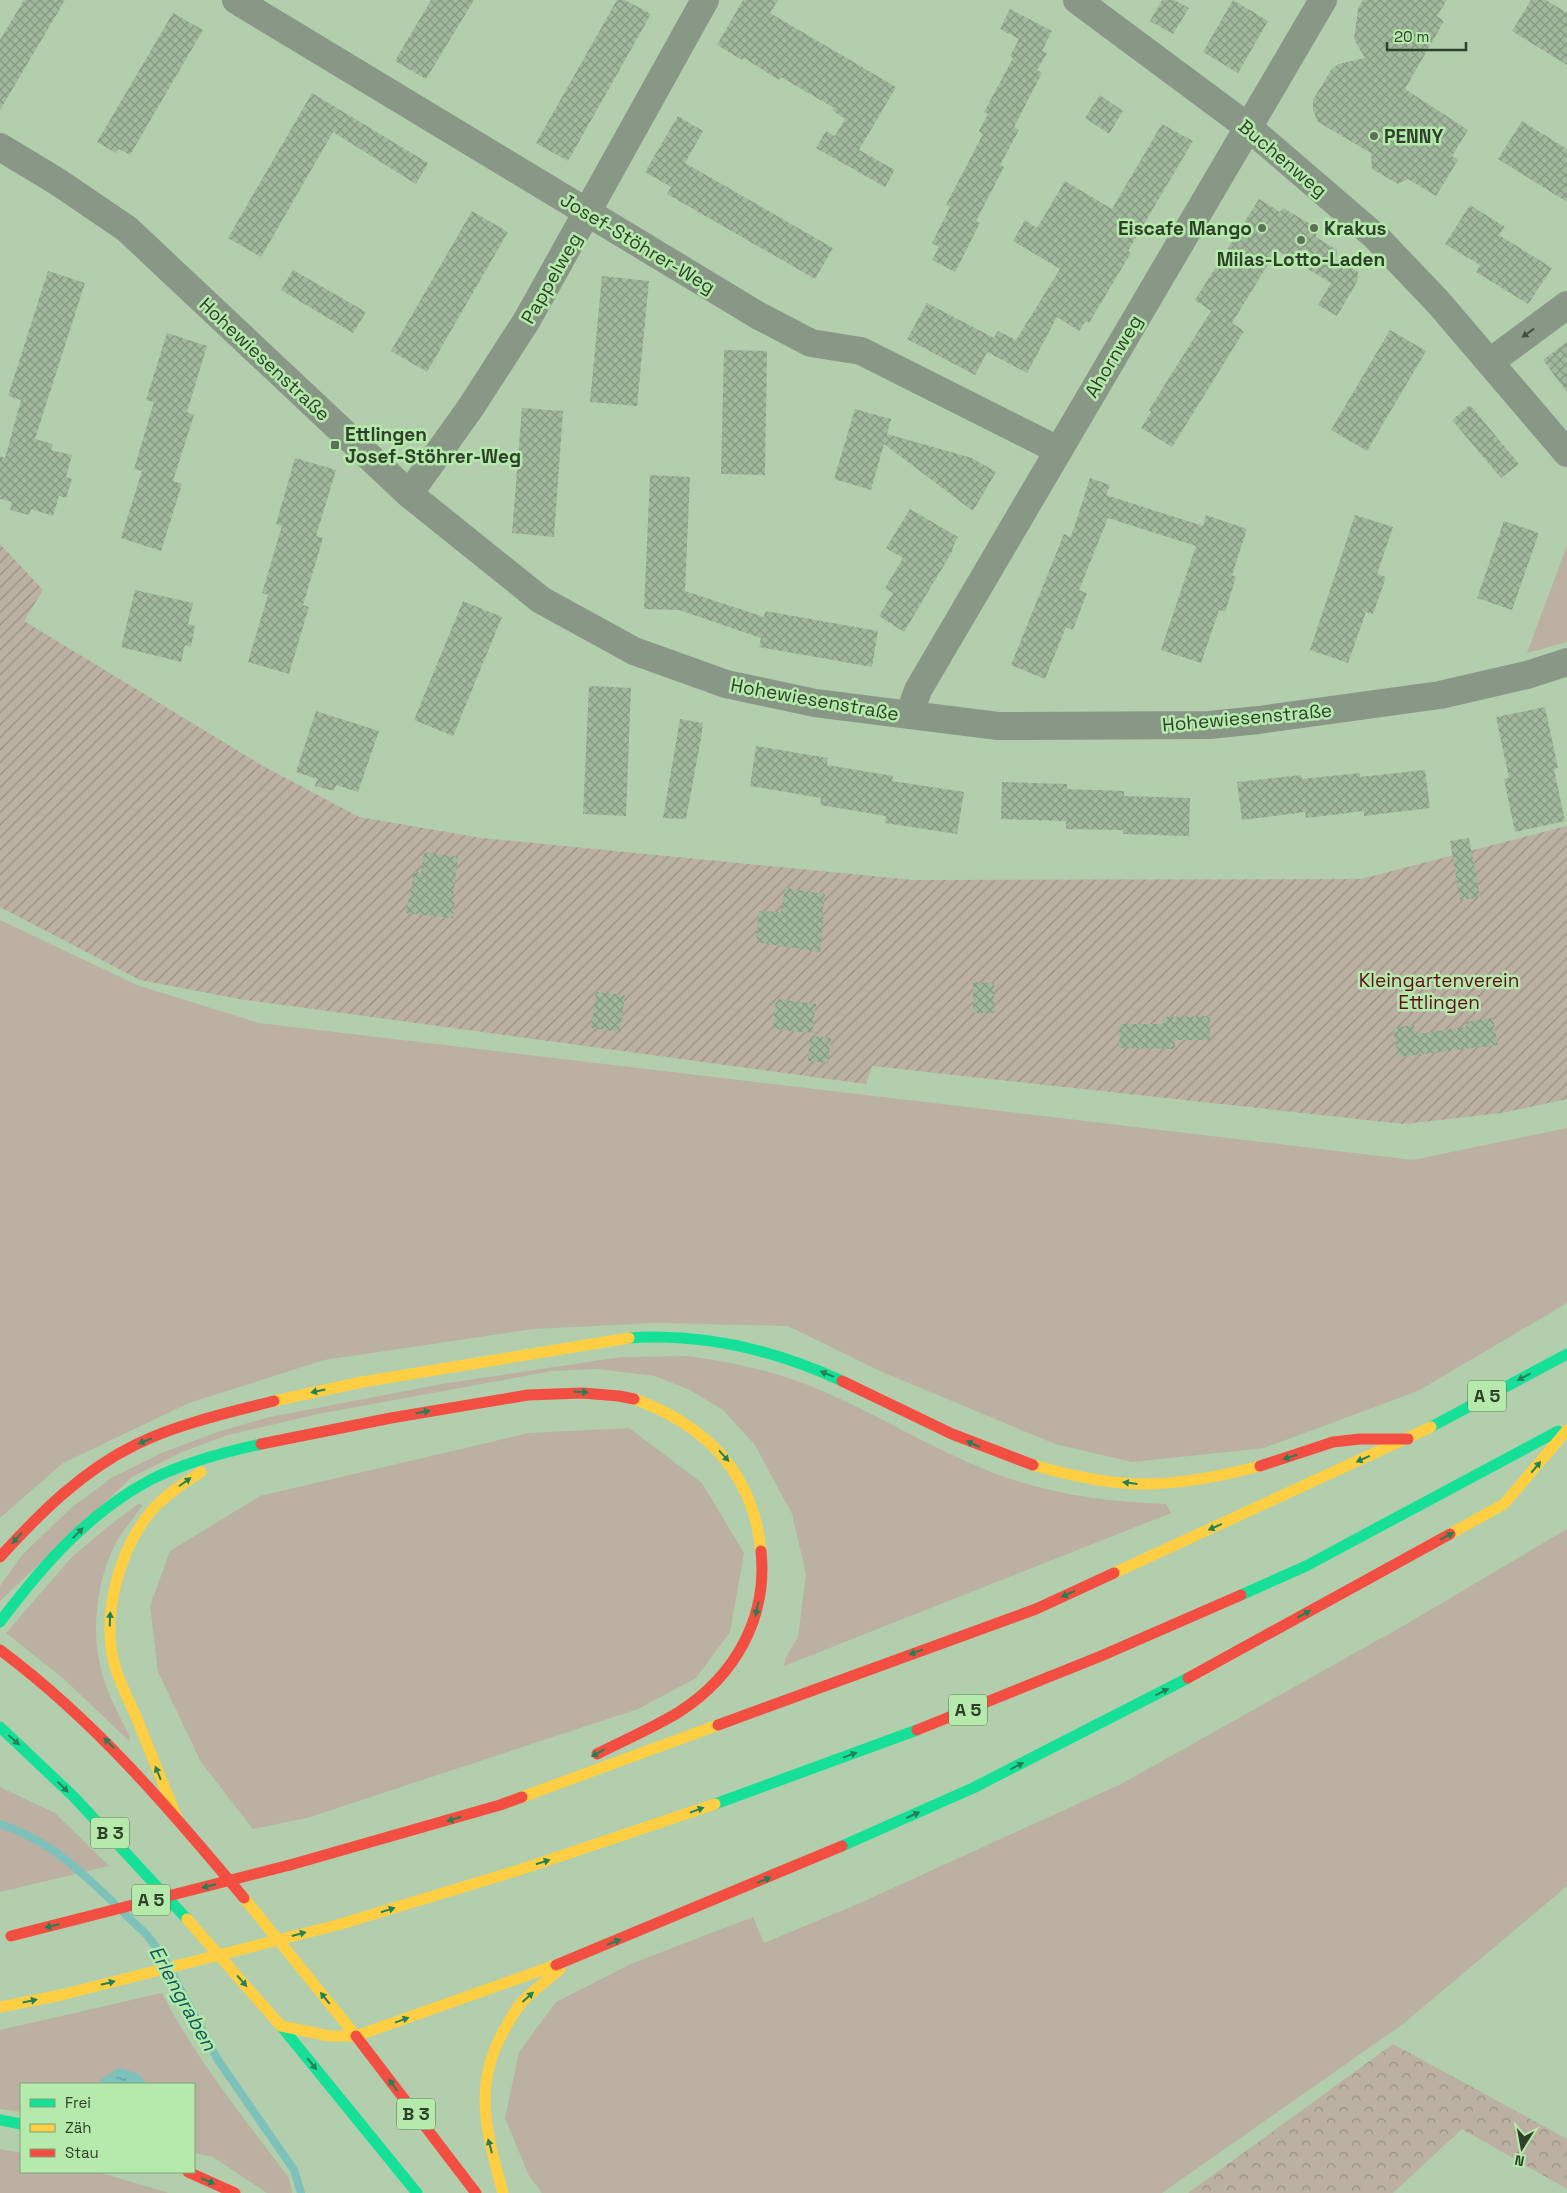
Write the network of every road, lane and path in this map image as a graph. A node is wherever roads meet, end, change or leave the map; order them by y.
1 (236, 0) edge
2 (705, 0) edge
3 (1077, 0) edge
4 (1323, 0) edge
5 (1248, 127) junction
6 (0, 147) edge
7 (588, 214) junction
8 (1567, 305) edge
9 (1490, 362) junction
10 (1058, 450) junction
11 (1567, 453) edge
12 (409, 494) junction
13 (1567, 662) edge
14 (909, 715) junction
15 (1567, 1354) edge
16 (1567, 1428) edge
17 (1408, 1439) junction
18 (249, 1447) junction
19 (0, 1557) edge
20 (0, 1622) edge
21 (0, 1650) edge
22 (0, 1727) edge
23 (500, 1805) junction
24 (177, 1818) junction
25 (6, 1937) edge
26 (569, 1960) junction
27 (0, 2007) edge
28 (281, 2026) junction
29 (356, 2036) junction
30 (0, 2120) edge
31 (20, 2124) edge
32 (190, 2173) edge
33 (232, 2191) edge
34 (417, 2193) edge
35 (476, 2193) edge
36 (503, 2193) edge

1 - 7 street, Josef-Stöhrer-Weg
2 - 7 street, Pappelweg
3 - 5 street, Buchenweg
4 - 5 street, Ahornweg
5 - 9 street, Buchenweg
5 - 10 street, Ahornweg
6 - 12 street, Hohewiesenstraße
7 - 10 street, Josef-Stöhrer-Weg
7 - 12 street, Pappelweg
8 -> 9 street
9 - 11 street, Buchenweg
10 - 14 street, Ahornweg
12 - 14 street, Hohewiesenstraße
13 - 14 street, Hohewiesenstraße
15 -> 17 main road, A 5
26 -> 16 main road, A 5
27 -> 16 main road, A 5, bridge
17 -> 19 main road
17 -> 23 main road, A 5
20 -> 18 main road
18 -> 23 main road
24 -> 18 main road
24 -> 21 main road, B 3
22 -> 28 main road, B 3
23 -> 25 main road, A 5, bridge
29 -> 24 main road, B 3
29 -> 26 main road, A 5
36 -> 26 main road, A 5
28 - 29 main road, A 5
28 -> 34 main road, B 3
35 -> 29 main road, B 3
30 - 31 main road
32 -> 33 main road

